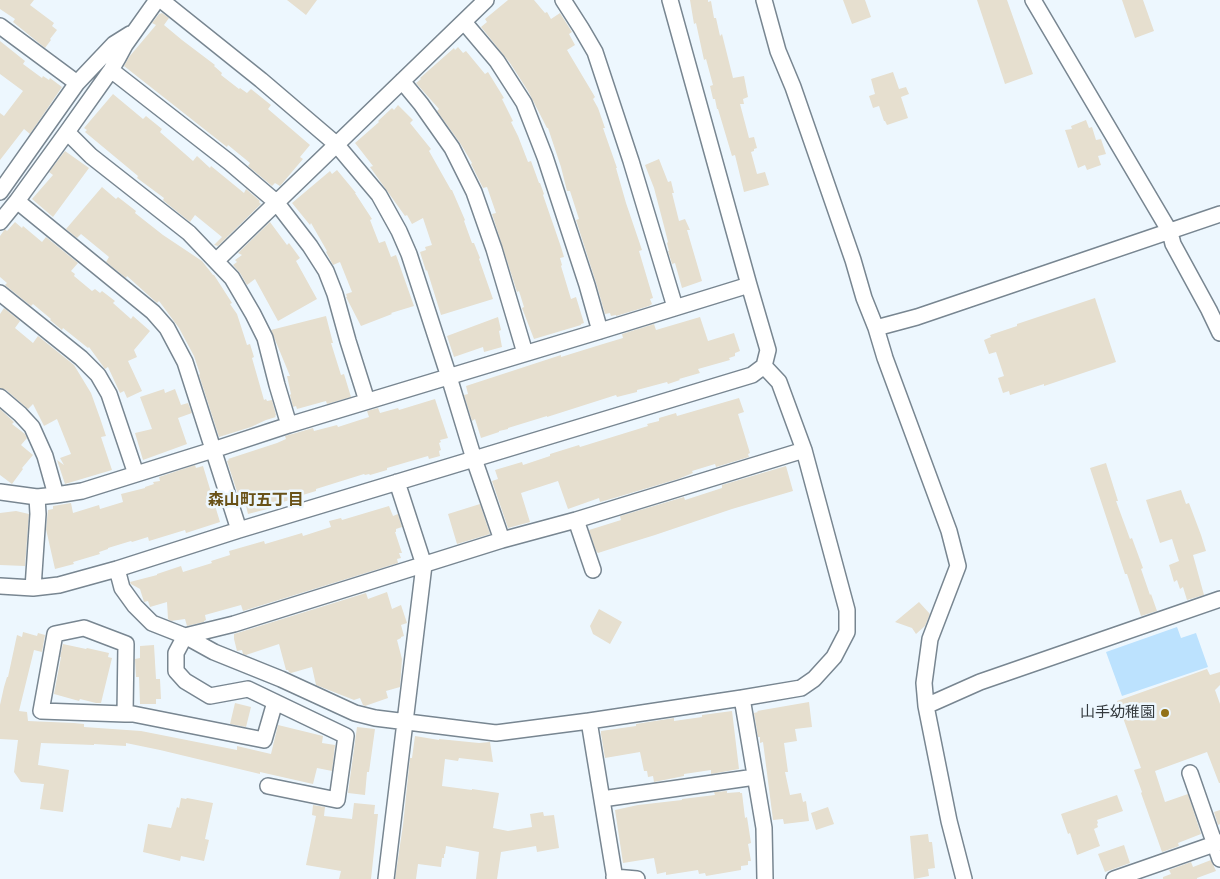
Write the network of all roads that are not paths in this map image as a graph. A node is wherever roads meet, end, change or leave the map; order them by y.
1 (159, 0) edge
2 (486, 0) edge
3 (563, 0) edge
4 (670, 0) edge
5 (764, 0) edge
6 (1033, 0) edge
7 (464, 22) junction
8 (0, 26) edge
9 (134, 31) junction
10 (111, 70) junction
11 (402, 81) junction
12 (77, 83) junction
13 (67, 132) junction
14 (336, 144) junction
15 (0, 192) edge
16 (18, 201) junction
17 (276, 202) junction
18 (1220, 214) edge
19 (0, 222) edge
20 (1170, 232) junction
21 (216, 261) junction
22 (749, 286) junction
23 (0, 293) edge
24 (675, 307) junction
25 (876, 328) junction
26 (600, 331) junction
27 (1220, 333) edge
28 (526, 353) junction
29 (764, 366) junction
30 (449, 377) junction
31 (0, 397) edge
32 (368, 401) junction
33 (289, 425) junction
34 (213, 450) junction
35 (804, 450) junction
36 (474, 459) junction
37 (136, 474) junction
38 (398, 482) junction
39 (0, 492) edge
40 (56, 496) junction
41 (37, 498) junction
42 (576, 520) junction
43 (239, 530) junction
44 (502, 540) junction
45 (424, 565) junction
46 (116, 569) junction
47 (593, 570) dead end
48 (0, 586) edge
49 (32, 588) junction
50 (1220, 599) edge
51 (185, 636) junction
52 (742, 698) junction
53 (275, 702) junction
54 (926, 706) junction
55 (126, 714) junction
56 (589, 721) junction
57 (405, 722) junction
58 (1190, 773) dead end
59 (755, 777) junction
60 (268, 786) dead end
61 (602, 800) junction
62 (1217, 843) edge
63 (1220, 859) edge
64 (1158, 872) edge
65 (615, 878) edge
66 (386, 879) edge
67 (637, 879) edge
68 (764, 879) edge
69 (964, 879) edge
70 (1114, 879) edge

1 - 9 street
1 - 14 street
2 - 7 street
3 - 24 street
4 - 22 street
5 - 25 street
6 - 20 street
7 - 11 street
7 - 26 street
8 - 12 street
9 - 10 street
9 - 12 street
10 - 13 street
10 - 17 street
11 - 14 street
11 - 28 street
12 - 15 street
13 - 16 street
13 - 21 street
14 - 17 street
14 - 30 street
16 - 19 street
16 - 34 street
17 - 21 street
17 - 32 street
18 - 20 street
20 - 25 street
20 - 27 street
21 - 33 street
22 - 24 street
22 - 29 street
23 - 37 street
24 - 26 street
25 - 54 street
26 - 28 street
28 - 30 street
29 - 35 street
29 - 36 street
30 - 32 street
30 - 36 street
31 - 40 street
32 - 33 street
33 - 34 street
34 - 37 street
34 - 43 street
35 - 42 street
35 - 52 street
36 - 38 street
36 - 44 street
37 - 40 street
38 - 43 street
38 - 45 street
39 - 41 street
40 - 41 street
41 - 49 street
42 - 44 street
42 - 47 street
43 - 46 street
44 - 45 street
45 - 51 street
45 - 57 street
46 - 49 street
46 - 51 street
48 - 49 street
50 - 54 street
51 - 53 street
51 - 57 street
52 - 56 street
52 - 59 street
53 - 55 street
53 - 60 street
54 - 69 street
55 - 55 street
56 - 57 street
56 - 61 street
57 - 66 street
58 - 62 street
59 - 61 street
59 - 68 street
61 - 65 street
62 - 63 street
62 - 64 street
64 - 70 street
65 - 67 street

